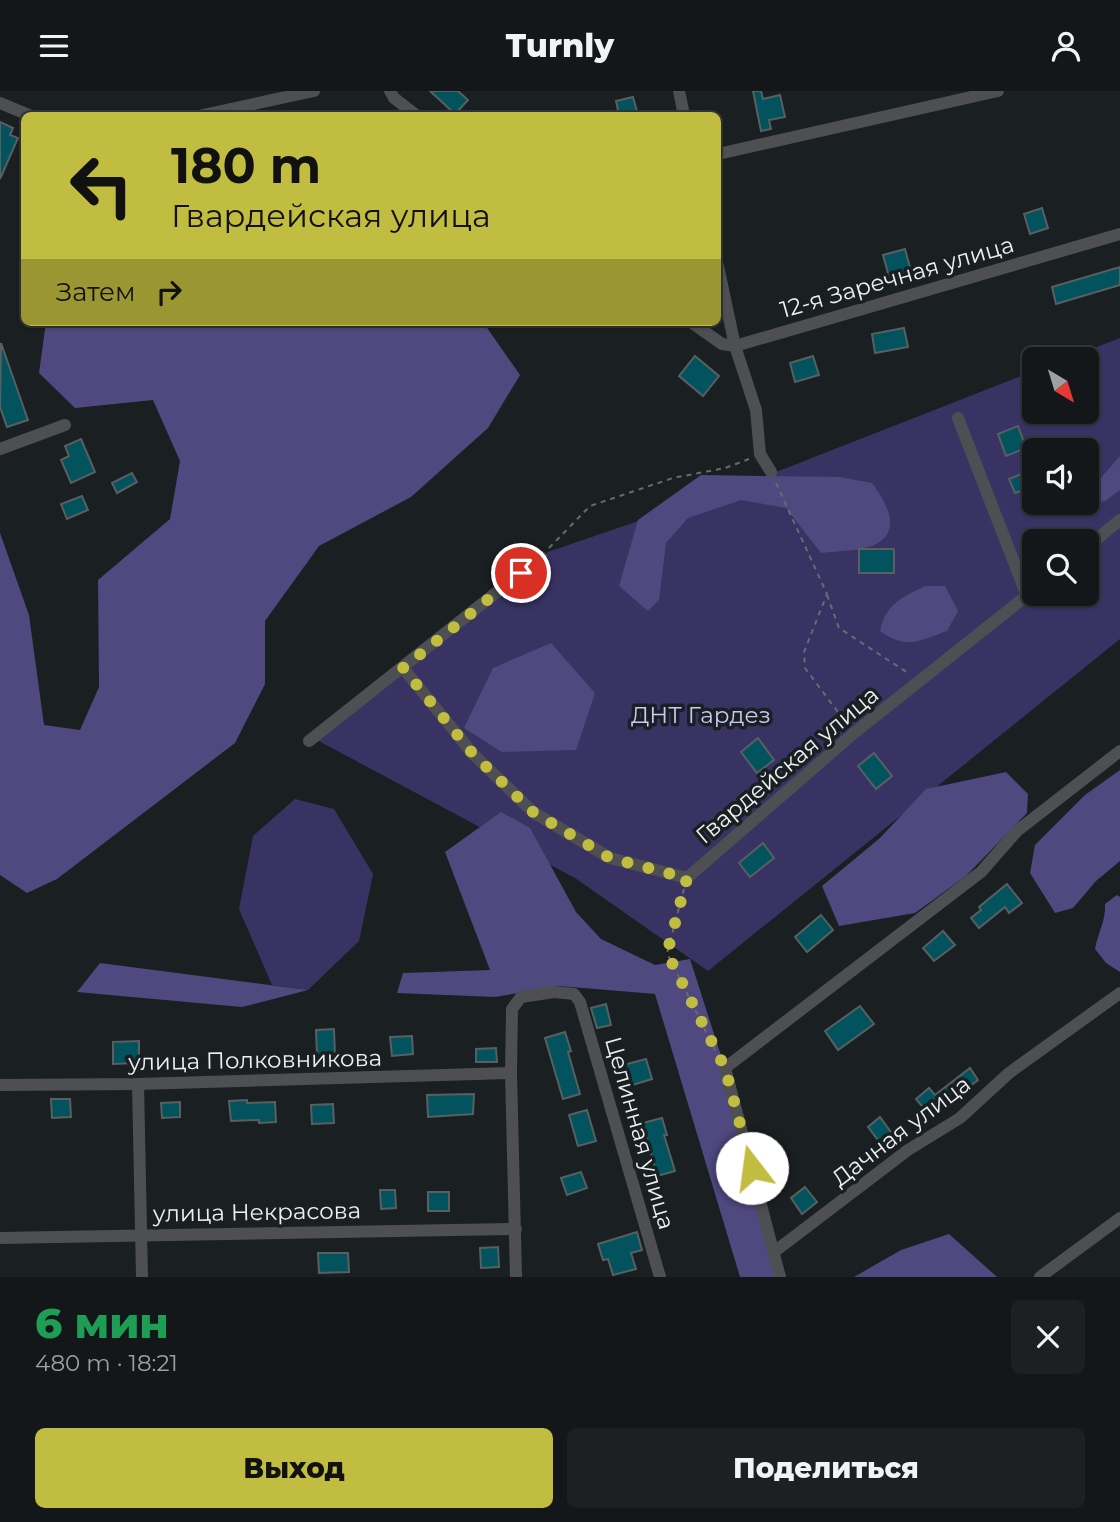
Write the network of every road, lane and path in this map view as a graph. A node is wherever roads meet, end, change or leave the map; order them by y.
1 (314, 91) edge
2 (390, 91) edge
3 (679, 91) edge
4 (998, 91) edge
5 (0, 103) edge
6 (22, 112) edge
7 (217, 112) edge
8 (412, 112) edge
9 (683, 112) edge
10 (721, 153) edge
11 (1120, 234) edge
12 (721, 279) edge
13 (697, 326) edge
14 (735, 346) junction
15 (958, 418) dead end
16 (65, 425) dead end
17 (0, 449) edge
18 (760, 454) junction
19 (771, 472) joint
20 (1120, 520) edge
21 (1099, 537) edge
22 (541, 557) joint
23 (1022, 571) edge
24 (827, 594) junction
25 (1022, 600) edge
26 (403, 668) junction
27 (920, 681) junction
28 (854, 733) junction
29 (309, 741) dead end
30 (1120, 751) edge
31 (687, 878) junction
32 (1120, 993) edge
33 (725, 1068) junction
34 (511, 1073) junction
35 (138, 1084) junction
36 (0, 1085) edge
37 (1120, 1218) edge
38 (516, 1229) junction
39 (141, 1235) junction
40 (0, 1238) edge
41 (774, 1251) junction
42 (142, 1277) edge
43 (516, 1277) edge
44 (660, 1277) edge
45 (780, 1277) edge
46 (1040, 1277) edge

1 - 7 street
2 - 8 street
3 - 9 street
4 - 10 street
5 - 6 street
11 - 14 street, 12-я Заречная улица
12 - 14 street
13 - 14 street
14 - 18 street
15 - 23 street
16 - 17 street
18 - 19 street
18 - 22 path
19 - 24 path
20 - 21 street
22 - 26 street
24 - 27 path
24 - 28 path
25 - 27 street, Гвардейская улица
26 - 29 street
26 - 31 street
27 - 28 street, Гвардейская улица
28 - 31 street, Гвардейская улица
30 - 33 street
31 - 33 path
32 - 41 street, Дачная улица
33 - 41 street
34 - 35 street, улица Полковникова
34 - 38 street
34 - 44 street, Целинная улица
35 - 36 street, улица Полковникова
35 - 39 street
37 - 46 street
38 - 39 street, улица Некрасова
38 - 43 street
39 - 40 street, улица Некрасова
39 - 42 street
41 - 45 street

